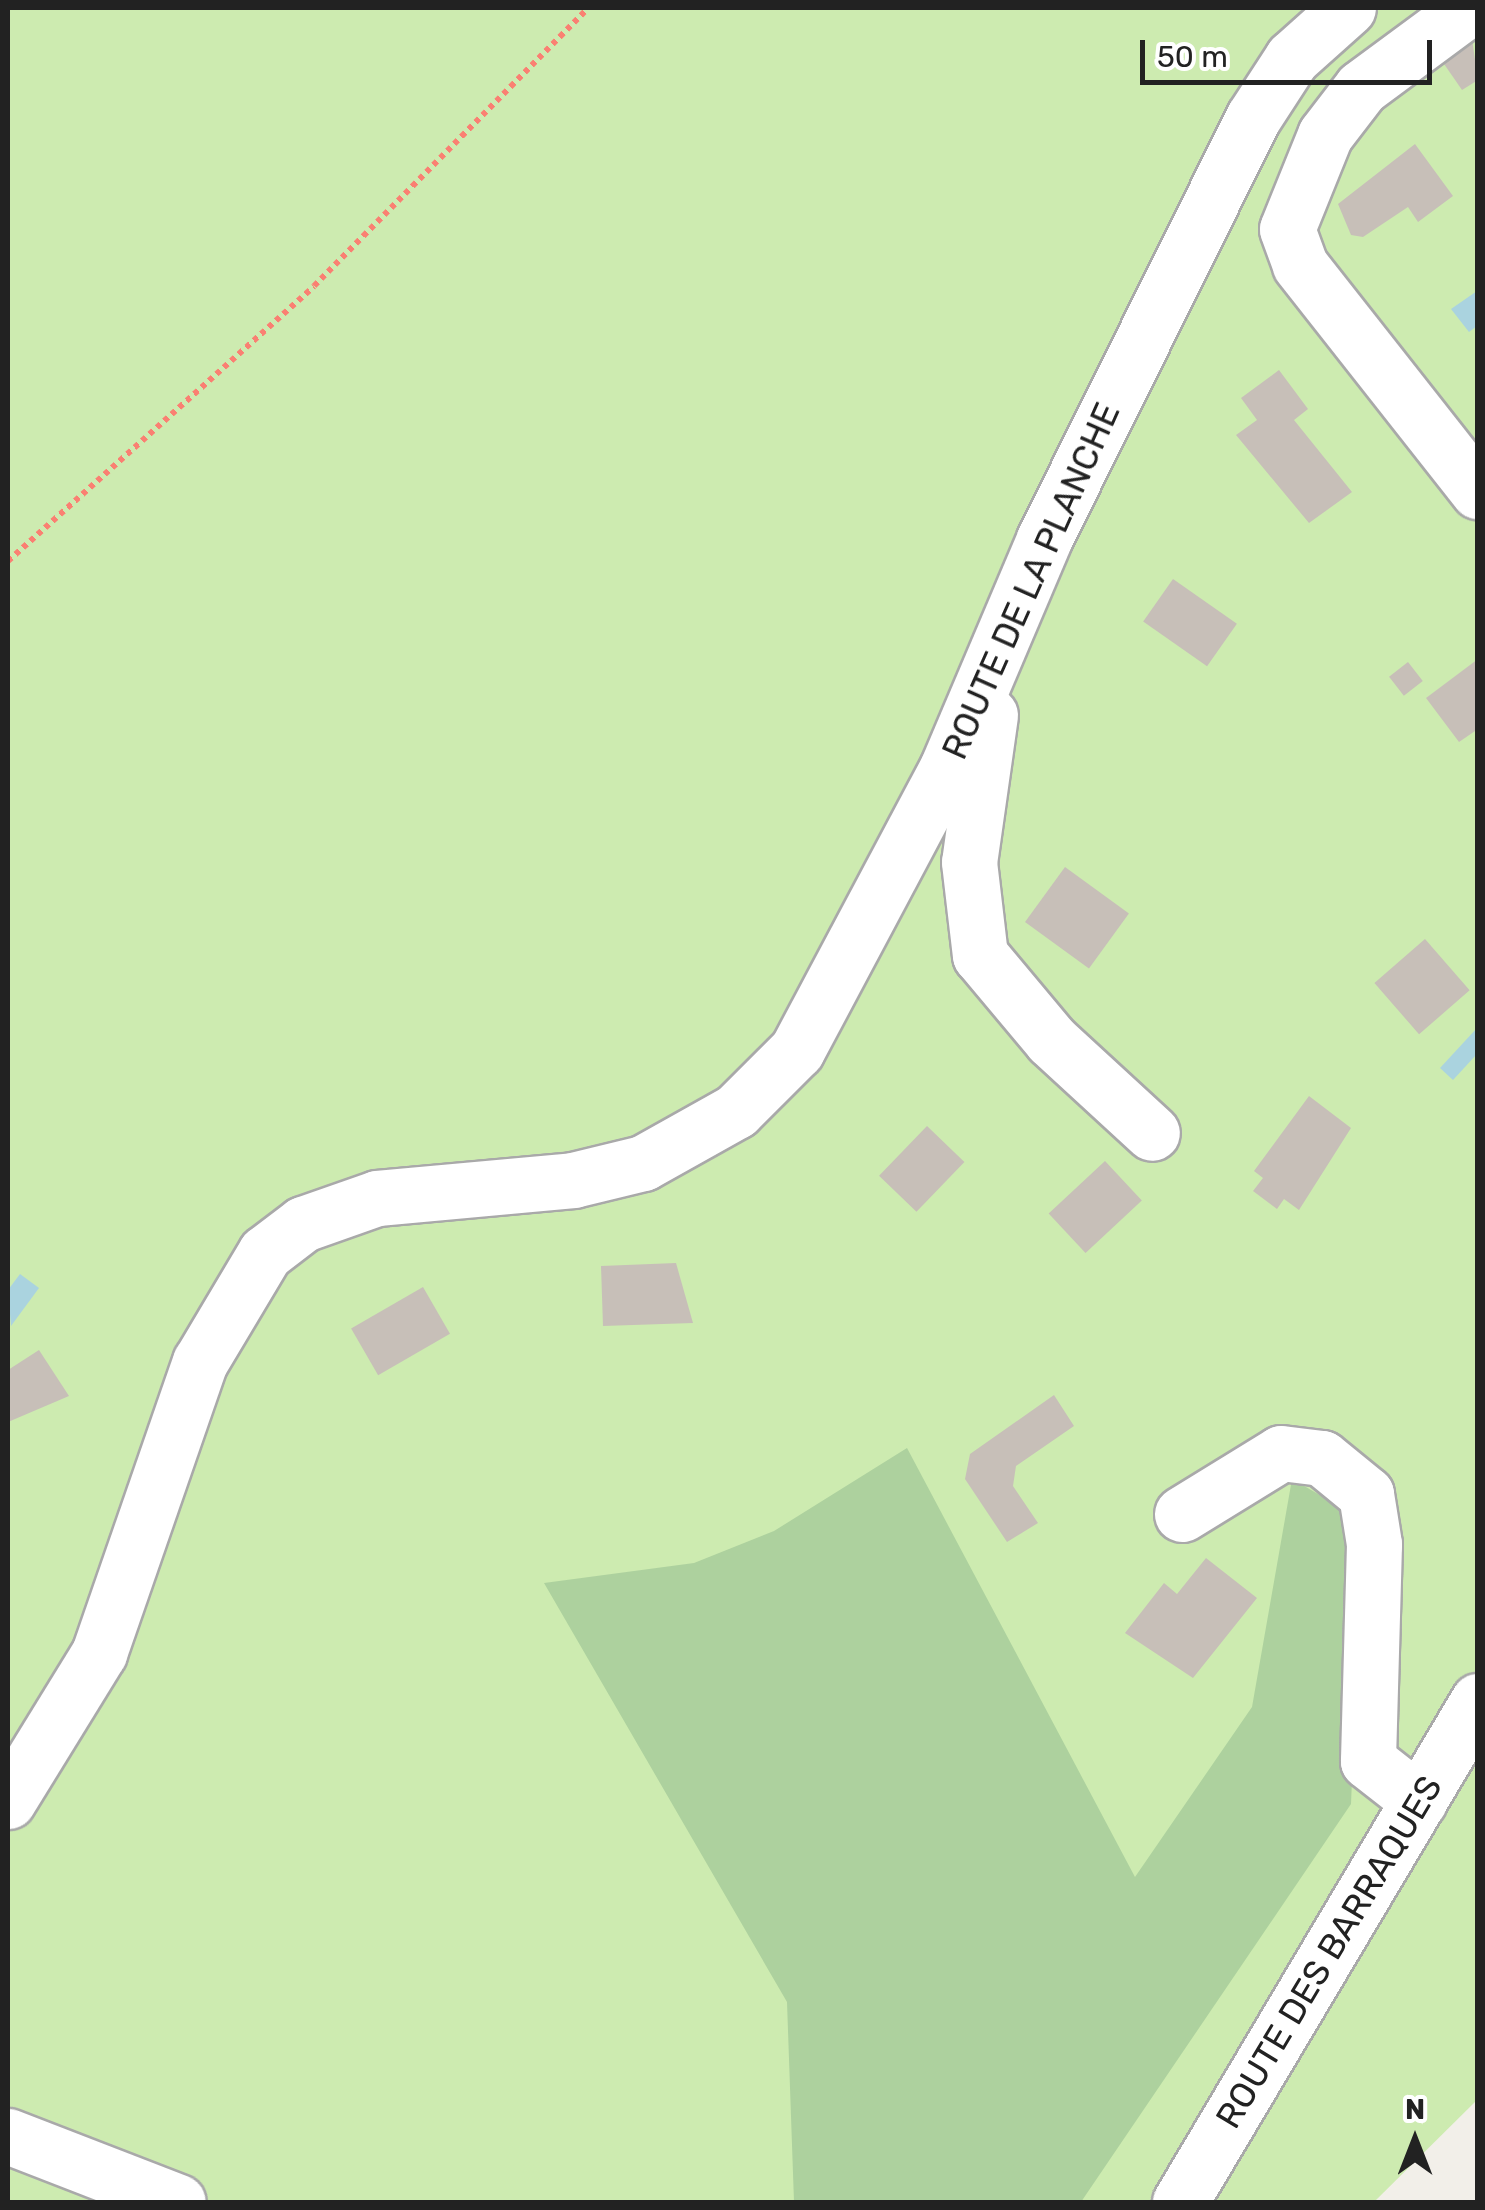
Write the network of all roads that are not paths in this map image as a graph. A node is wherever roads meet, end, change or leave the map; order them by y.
1 (1348, 8) edge
2 (1469, 8) edge
3 (1478, 490) edge
4 (979, 685) junction
5 (1152, 1133) dead end
6 (1182, 1514) dead end
7 (1478, 1701) edge
8 (8, 1801) edge
9 (1419, 1801) junction
10 (8, 2136) edge
11 (178, 2202) edge
12 (1180, 2202) edge

1 - 4 street, ROUTE DE LA PLANCHE
2 - 3 street
4 - 5 street
4 - 8 street, ROUTE DE LA PLANCHE
6 - 9 street
7 - 9 street, ROUTE DES BARRAQUES
9 - 12 street, ROUTE DES BARRAQUES
10 - 11 street

